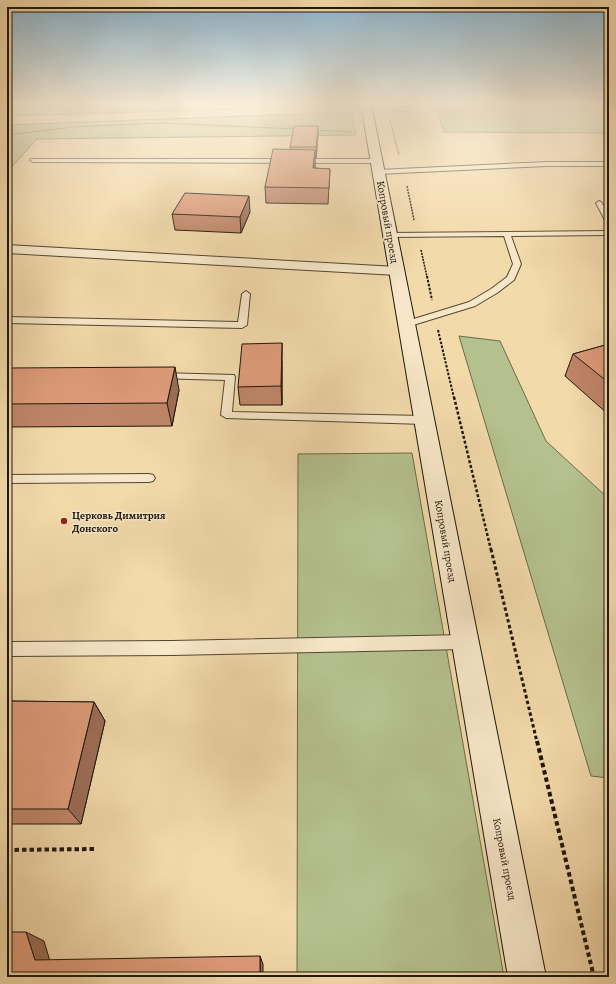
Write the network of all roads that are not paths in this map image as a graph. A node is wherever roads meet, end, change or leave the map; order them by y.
1 (375, 150) edge
2 (33, 160) dead end
3 (609, 164) edge
4 (378, 166) junction
5 (599, 203) dead end
6 (609, 220) edge
7 (609, 233) edge
8 (390, 235) junction
9 (507, 235) junction
10 (7, 249) edge
11 (397, 271) junction
12 (246, 294) dead end
13 (7, 320) edge
14 (406, 324) junction
15 (150, 376) edge
16 (424, 420) junction
17 (149, 478) dead end
18 (7, 479) edge
19 (465, 642) junction
20 (7, 649) edge
21 (527, 977) edge

1 - 4 main road, Копровый проезд
2 - 4 lane
3 - 4 lane
4 - 8 main road, Копровый проезд
5 - 6 lane
7 - 9 lane
8 - 9 lane
8 - 11 main road, Копровый проезд
9 - 14 lane
10 - 11 main road
11 - 14 main road, Копровый проезд
12 - 13 lane
14 - 16 main road, Копровый проезд
15 - 16 lane
16 - 19 main road, Копровый проезд
17 - 18 lane
19 - 20 lane
19 - 21 main road, Копровый проезд

